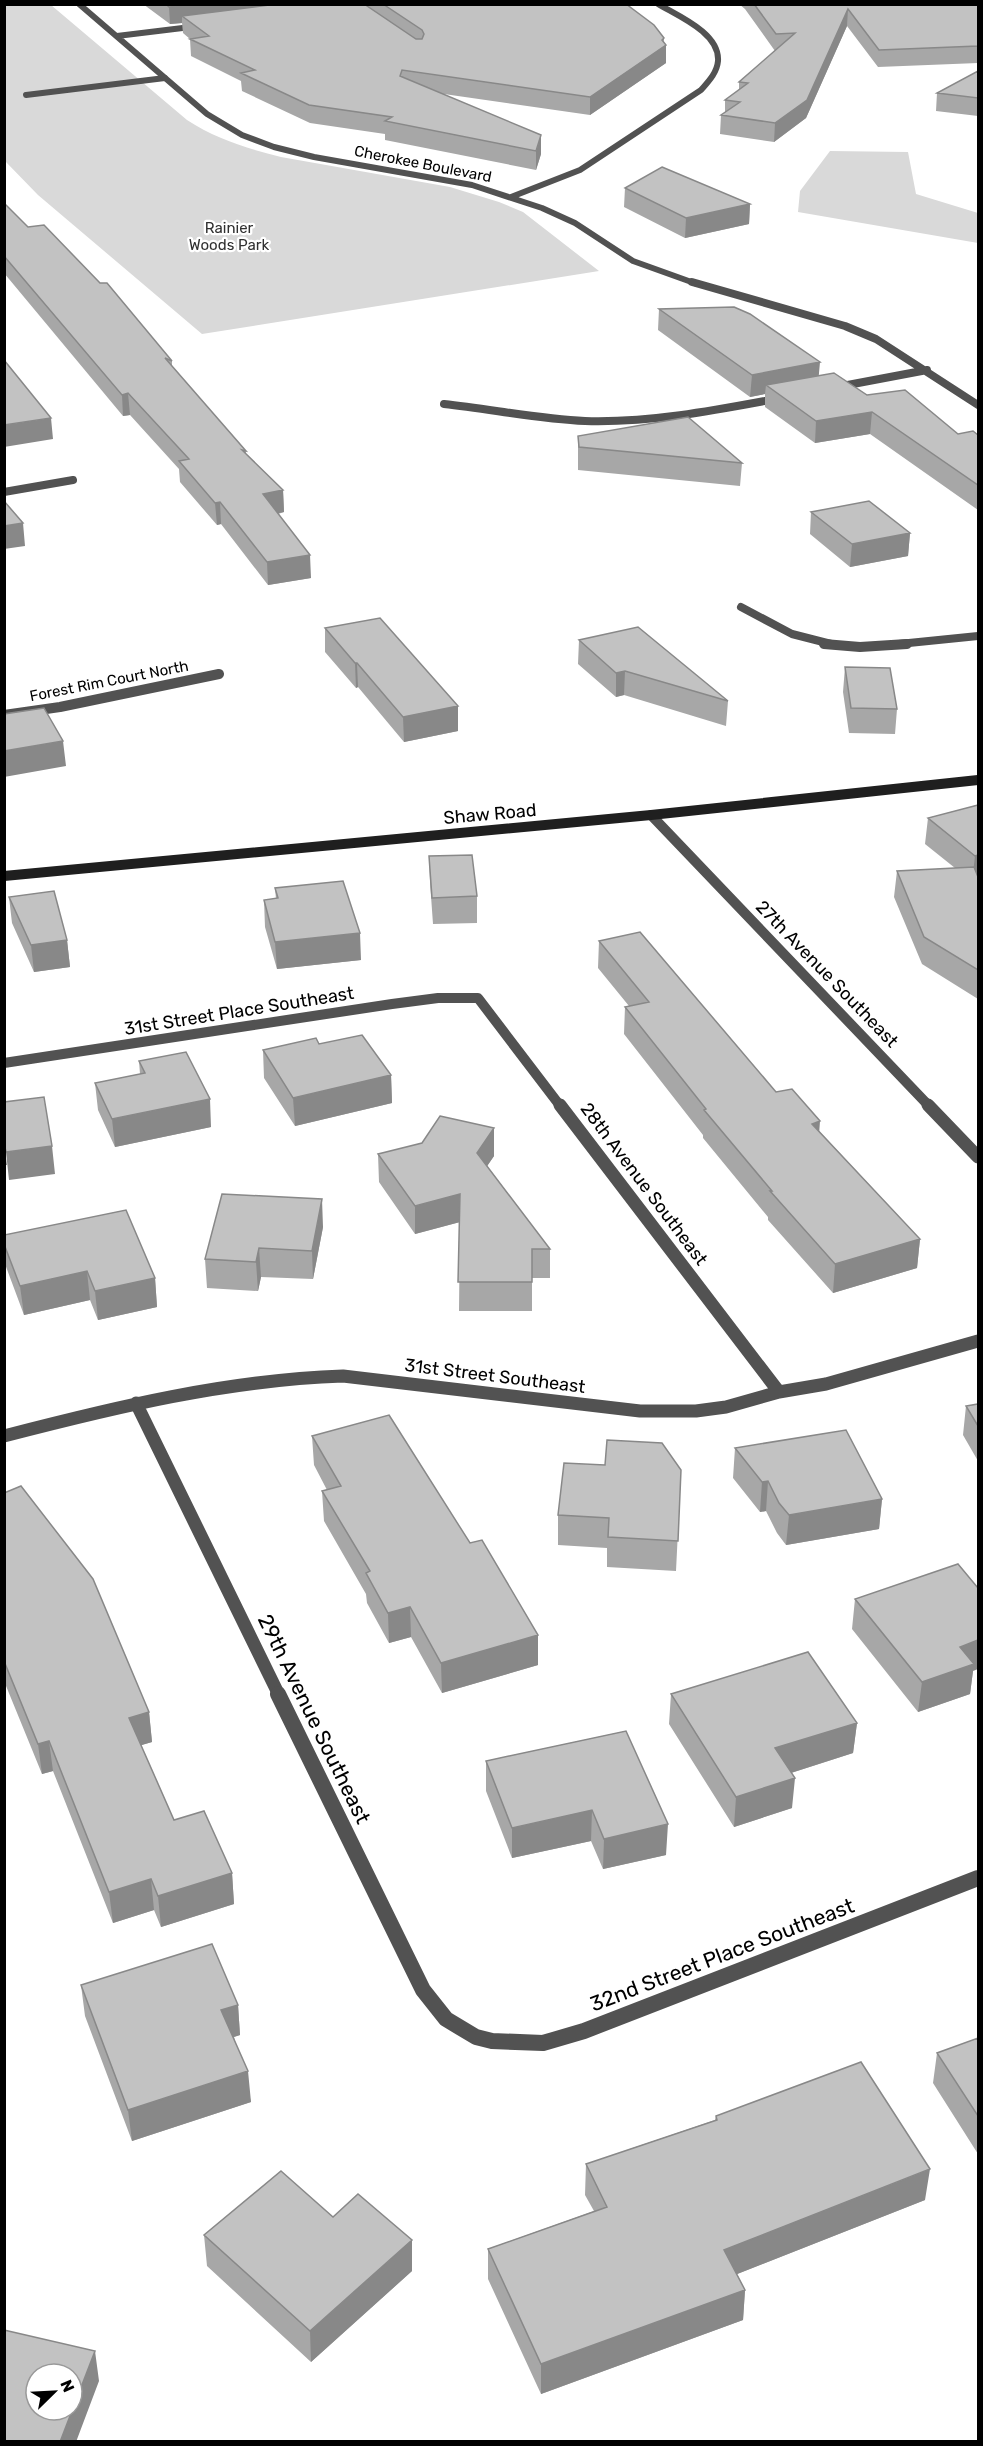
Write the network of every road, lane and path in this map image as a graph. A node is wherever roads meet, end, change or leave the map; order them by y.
1 (79, 4) edge
2 (658, 4) edge
3 (206, 25) edge
4 (117, 36) junction
5 (165, 78) junction
6 (26, 95) dead end
7 (511, 197) junction
8 (927, 370) junction
9 (822, 390) edge
10 (788, 396) edge
11 (444, 404) dead end
12 (978, 405) edge
13 (74, 480) dead end
14 (4, 492) edge
15 (741, 606) dead end
16 (978, 636) edge
17 (219, 674) dead end
18 (4, 715) edge
19 (978, 780) edge
20 (651, 815) junction
21 (4, 876) edge
22 (478, 998) joint
23 (4, 1063) edge
24 (978, 1157) edge
25 (978, 1341) edge
26 (779, 1392) junction
27 (136, 1403) junction
28 (4, 1436) edge
29 (978, 1878) edge
30 (476, 2037) joint

1 - 4 street, Cherokee Boulevard
2 - 7 street
3 - 4 street
4 - 5 street, Cherokee Boulevard
5 - 6 street
5 - 7 street, Cherokee Boulevard
7 - 8 street, Cherokee Boulevard
8 - 9 street
8 - 12 street, Cherokee Boulevard
10 - 11 street
13 - 14 street
15 - 16 street
17 - 18 street, Forest Rim Court North
19 - 20 main road, Shaw Road
20 - 21 main road, Shaw Road
20 - 24 street, 27th Avenue Southeast
22 - 23 street, 31st Street Place Southeast
22 - 26 street, 28th Avenue Southeast
25 - 26 street, 31st Street Southeast
26 - 27 street, 31st Street Southeast
27 - 28 street, 31st Street Southeast
27 - 30 street, 29th Avenue Southeast
29 - 30 street, 32nd Street Place Southeast

